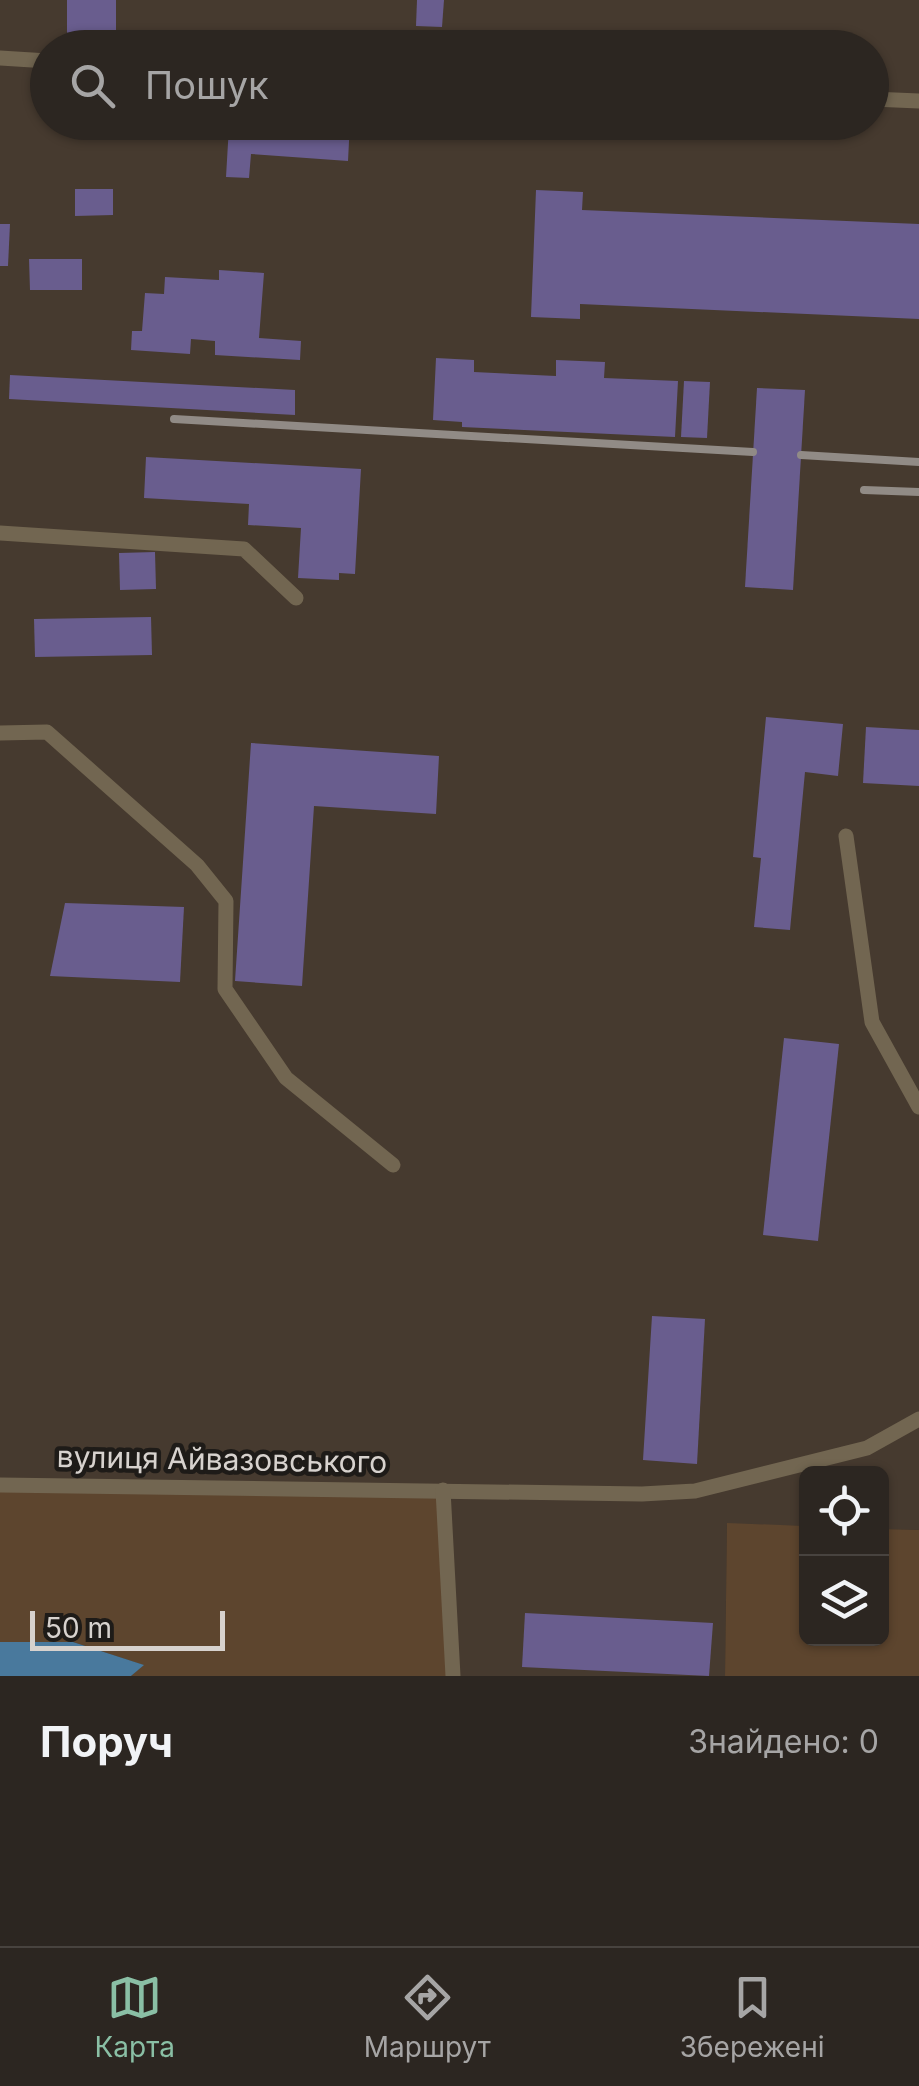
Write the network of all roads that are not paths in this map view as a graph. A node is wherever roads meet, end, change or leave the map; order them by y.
1 (0, 58) edge
2 (30, 59) edge
3 (889, 99) edge
4 (919, 101) edge
5 (0, 533) edge
6 (296, 598) dead end
7 (0, 733) edge
8 (846, 836) dead end
9 (919, 1107) edge
10 (393, 1165) dead end
11 (919, 1419) edge
12 (0, 1484) edge
13 (442, 1490) junction
14 (453, 1676) edge

1 - 2 lane
3 - 4 lane
5 - 6 lane
7 - 10 lane
8 - 9 lane
11 - 13 lane, вулиця Айвазовського
12 - 13 lane, вулиця Айвазовського
13 - 14 lane

